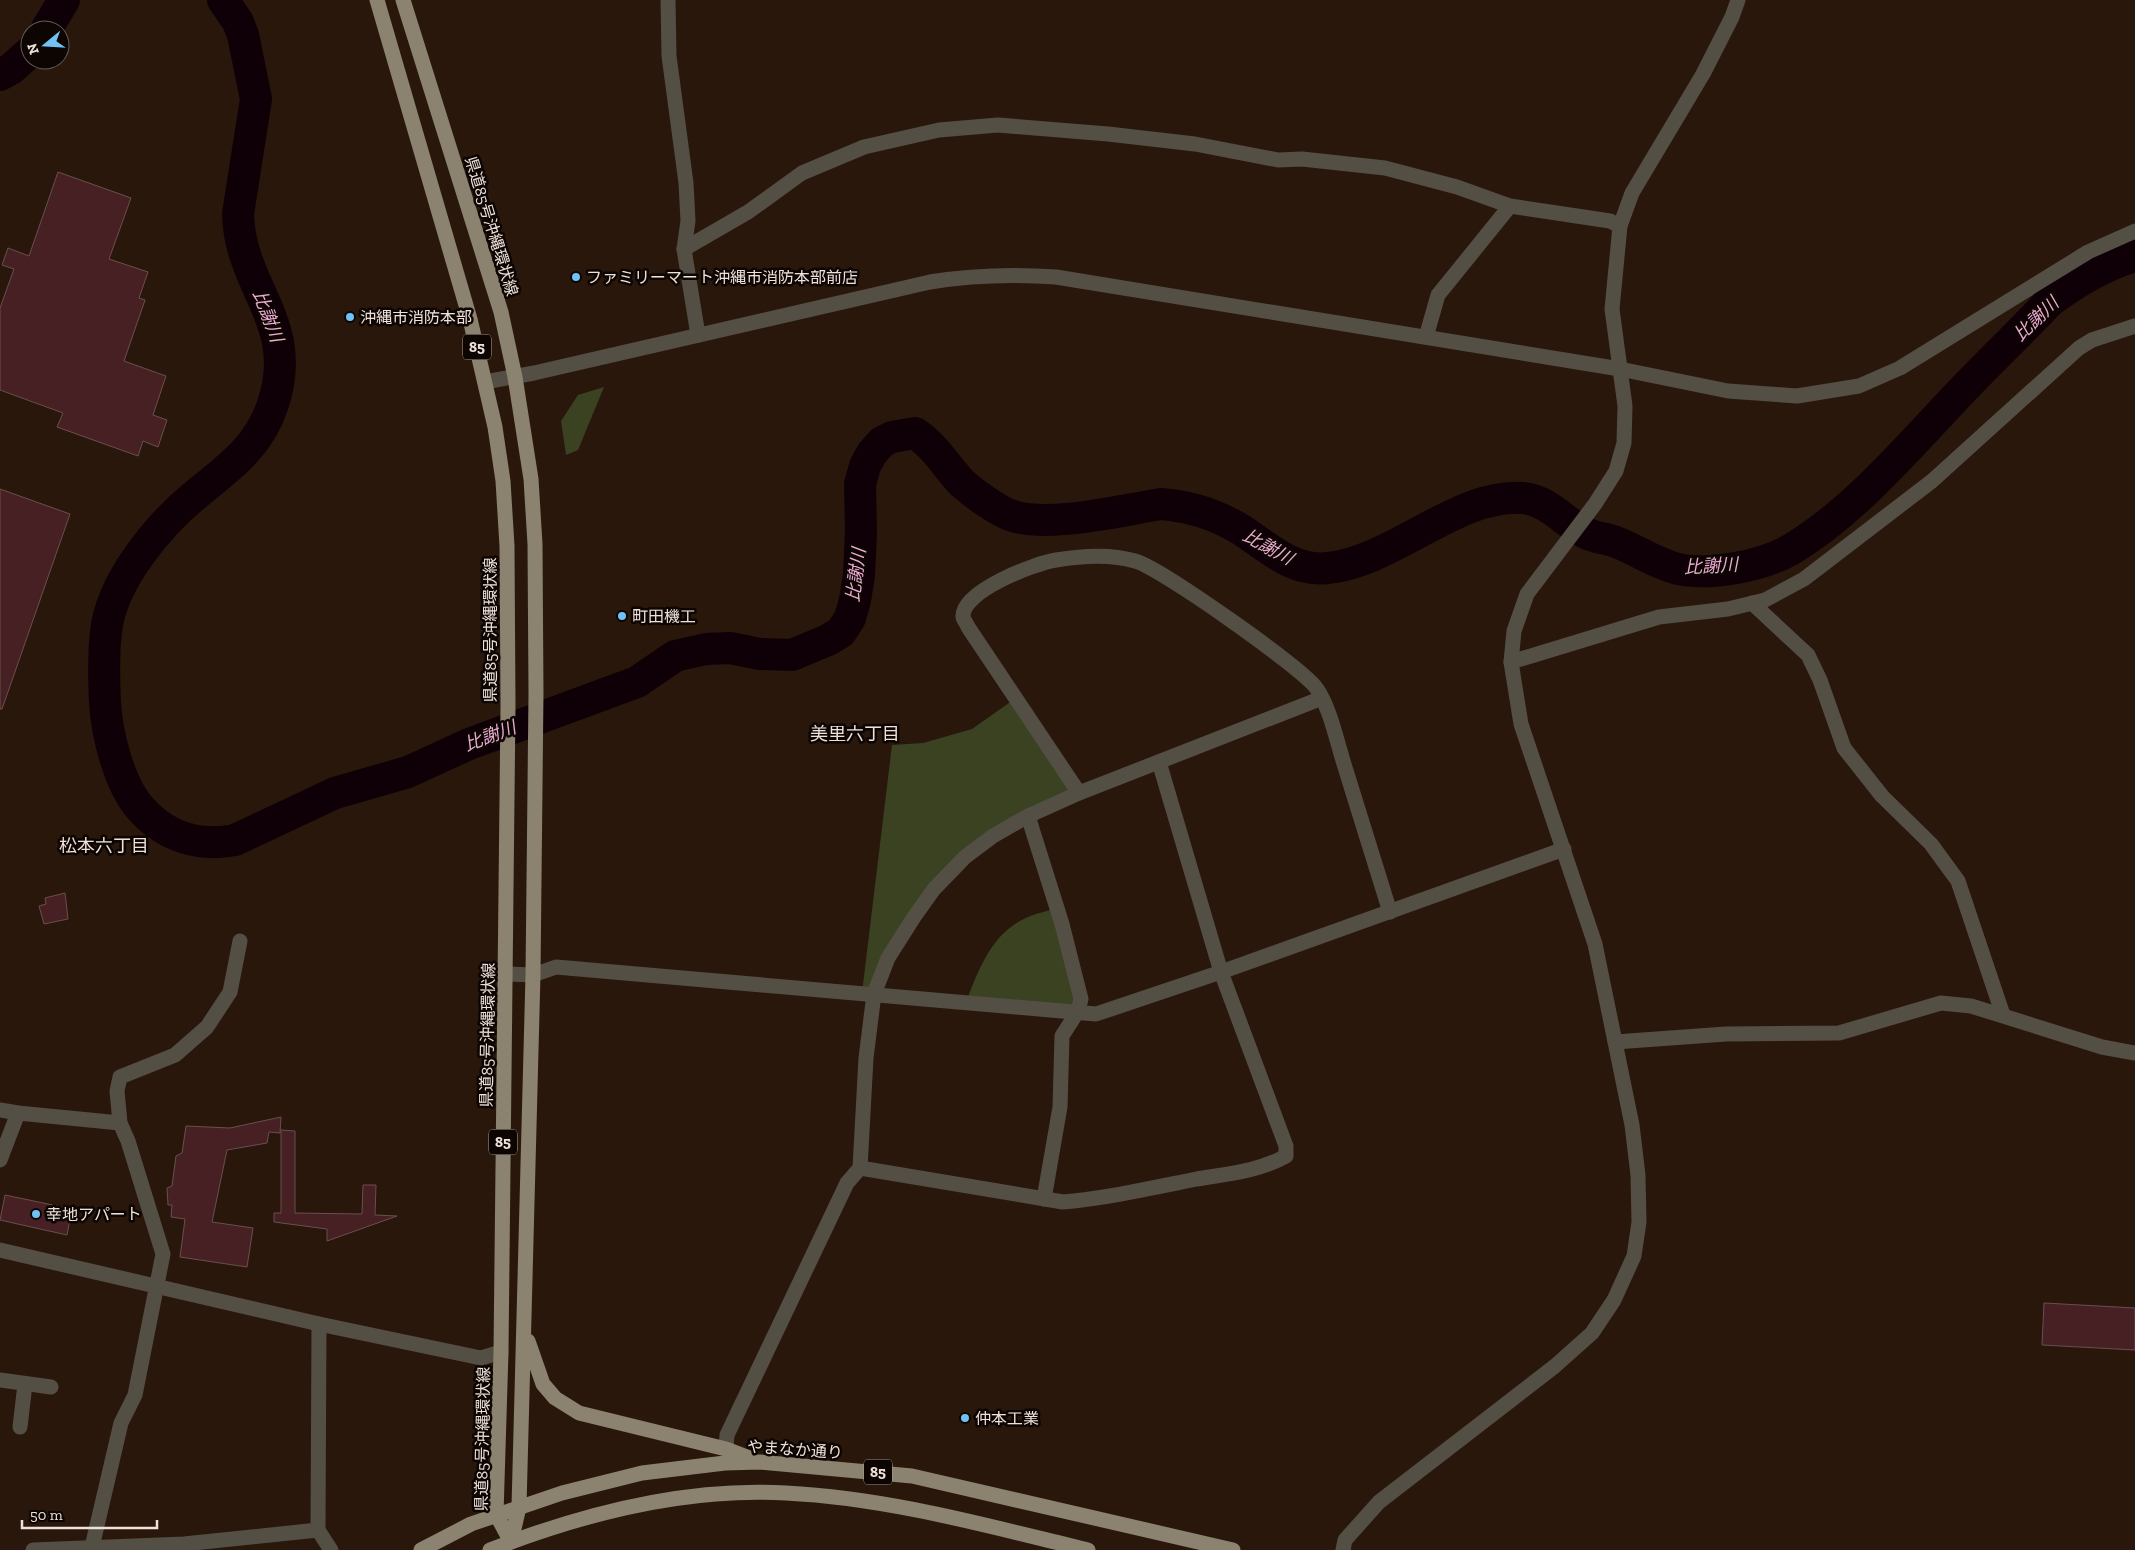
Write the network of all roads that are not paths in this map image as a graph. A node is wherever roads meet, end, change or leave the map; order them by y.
1 (377, 0) edge
2 (402, 0) edge
3 (668, 0) edge
4 (1738, 0) edge
5 (1510, 206) junction
6 (1620, 226) junction
7 (2135, 231) edge
8 (684, 249) junction
9 (2135, 326) edge
10 (698, 335) junction
11 (1426, 337) junction
12 (1620, 369) junction
13 (516, 377) junction
14 (485, 382) junction
15 (1752, 603) junction
16 (1511, 662) junction
17 (1322, 698) junction
18 (1159, 762) junction
19 (1079, 793) junction
20 (1028, 816) junction
21 (1564, 849) junction
22 (1390, 912) junction
23 (240, 941) dead end
24 (1221, 972) junction
25 (505, 974) junction
26 (533, 975) junction
27 (874, 994) junction
28 (1078, 1011) junction
29 (2003, 1015) junction
30 (1615, 1042) junction
31 (2135, 1053) edge
32 (0, 1110) edge
33 (18, 1114) junction
34 (120, 1123) junction
35 (0, 1160) edge
36 (860, 1168) junction
37 (1044, 1198) junction
38 (0, 1250) edge
39 (158, 1287) junction
40 (319, 1324) junction
41 (525, 1332) junction
42 (501, 1352) junction
43 (0, 1380) edge
44 (25, 1384) junction
45 (51, 1387) dead end
46 (20, 1427) dead end
47 (726, 1449) junction
48 (760, 1462) junction
49 (519, 1507) junction
50 (496, 1514) junction
51 (318, 1530) junction
52 (511, 1542) junction
53 (92, 1547) junction
54 (185, 1547) edge
55 (33, 1550) edge
56 (331, 1550) edge
57 (421, 1550) edge
58 (490, 1550) edge
59 (1088, 1550) edge
60 (1233, 1550) edge
61 (1343, 1550) edge

1 - 14 main road, 県道85号沖縄環状線 / 85
2 - 13 main road, 県道85号沖縄環状線 / 85
3 - 8 street
4 - 6 street
5 - 6 street
5 - 8 street
5 - 11 street
6 - 12 street
7 - 12 street
8 - 10 street
9 - 15 street
10 - 11 street
10 - 13 street
11 - 12 street
12 - 16 street
13 - 14 street
13 - 26 main road, 県道85号沖縄環状線 / 85
14 - 25 main road, 県道85号沖縄環状線 / 85
15 - 16 street
15 - 29 street
16 - 21 street
17 - 18 street
17 - 19 street
17 - 22 street
18 - 19 street
18 - 24 street
19 - 20 street
20 - 27 street
20 - 28 street
21 - 22 street
21 - 30 street
22 - 24 street
23 - 34 street
24 - 28 street
24 - 37 street
25 - 26 street
25 - 42 main road, 県道85号沖縄環状線 / 85
26 - 27 street
26 - 41 main road, 県道85号沖縄環状線 / 85
27 - 28 street
27 - 36 street
28 - 37 street
29 - 30 street
29 - 31 street
30 - 61 street
32 - 33 street
33 - 34 street
33 - 35 street
34 - 39 street
36 - 37 street
36 - 47 street
38 - 39 street
39 - 40 street
39 - 53 street
40 - 42 street
40 - 51 street
41 - 47 main road
41 - 49 main road, 県道85号沖縄環状線 / 85
42 - 50 main road, 県道85号沖縄環状線 / 85
43 - 44 street
44 - 45 street
44 - 46 street
47 - 48 main road
48 - 49 main road, やまなか通り / 85
48 - 60 main road, やまなか通り / 85
49 - 50 main road, やまなか通り / 85
49 - 52 main road, 県道85号沖縄環状線 / 85
50 - 52 main road, 県道85号沖縄環状線 / 85
50 - 57 main road, やまなか通り / 85
51 - 54 street
51 - 56 street
52 - 58 main road, 85
52 - 59 main road, 85
53 - 54 street
53 - 55 street

